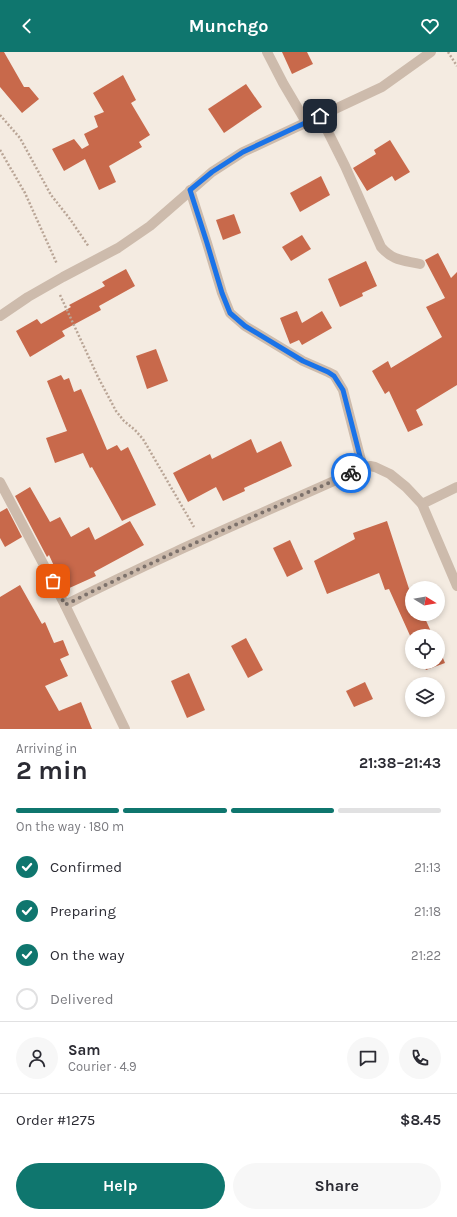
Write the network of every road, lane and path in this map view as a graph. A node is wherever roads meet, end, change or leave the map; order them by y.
1 (267, 52) edge
2 (431, 52) edge
3 (448, 52) edge
4 (457, 66) edge
5 (0, 115) edge
6 (320, 116) junction
7 (306, 122) junction
8 (0, 150) edge
9 (190, 190) junction
10 (97, 259) junction
11 (420, 264) dead end
12 (63, 277) junction
13 (54, 282) junction
14 (0, 316) edge
15 (363, 468) junction
16 (0, 482) edge
17 (457, 487) edge
18 (422, 504) junction
19 (201, 540) junction
20 (457, 586) edge
21 (65, 605) junction
22 (125, 729) edge

1 - 7 street
2 - 6 street
3 - 4 path
5 - 10 path
6 - 7 street
6 - 11 street
7 - 9 street
8 - 12 path
9 - 10 street
9 - 15 street
10 - 12 street
12 - 13 street
13 - 14 street
13 - 19 path
15 - 18 street
15 - 19 street
16 - 21 street
17 - 18 street
18 - 20 street
19 - 21 street
21 - 22 street

